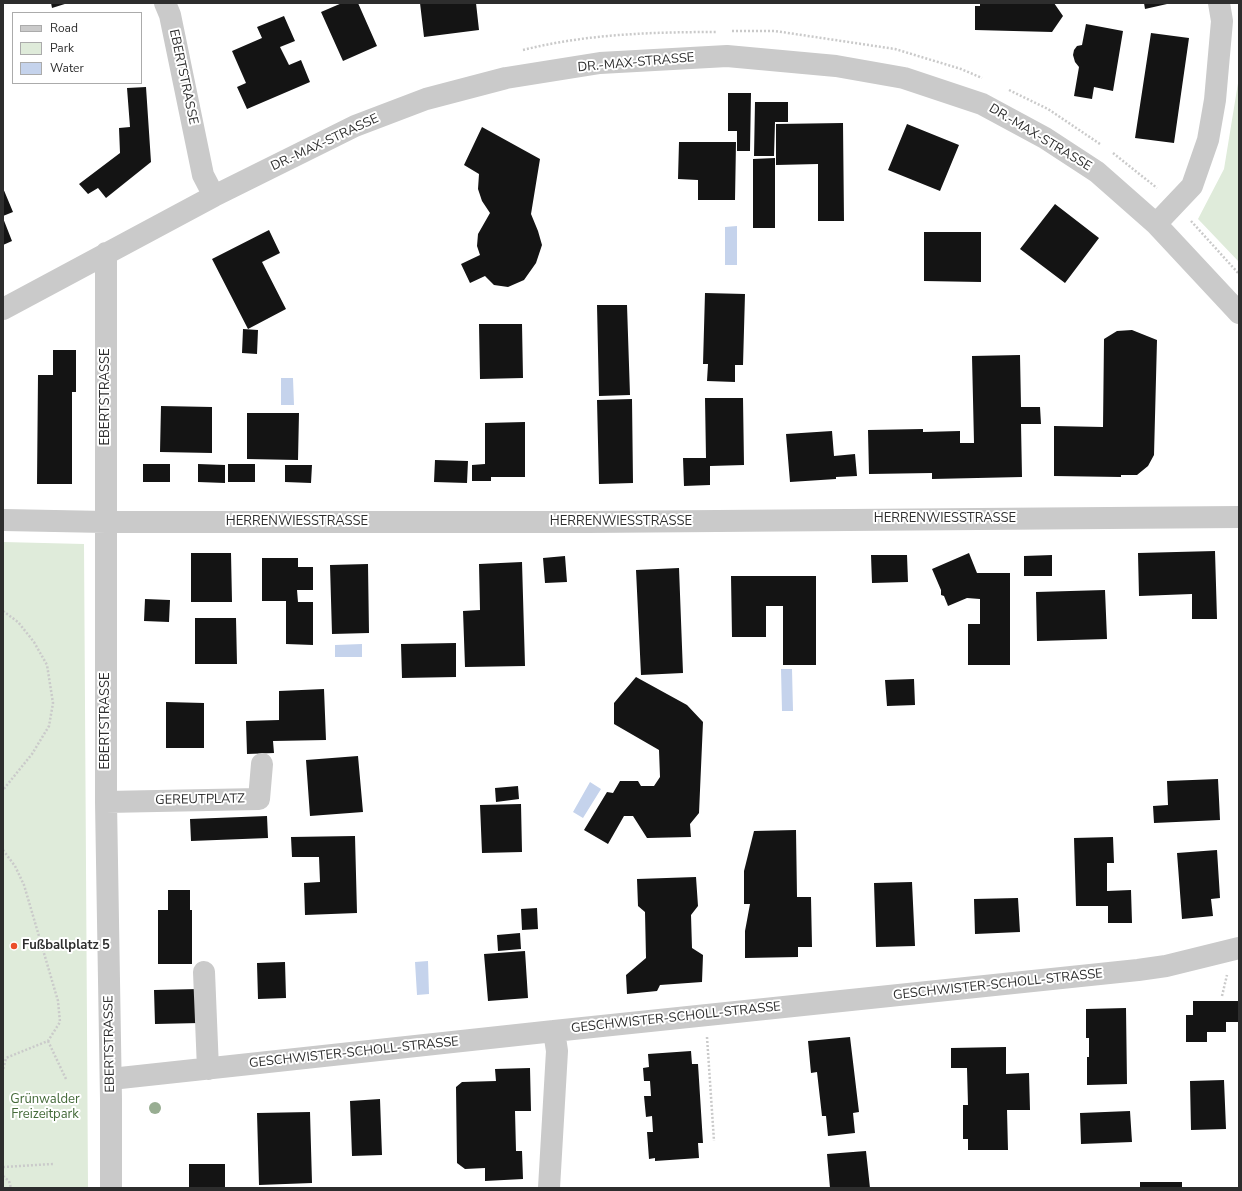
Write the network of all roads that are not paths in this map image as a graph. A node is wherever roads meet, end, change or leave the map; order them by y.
1 (165, 3) edge
2 (1218, 3) edge
3 (214, 196) junction
4 (1156, 224) junction
5 (106, 253) junction
6 (3, 309) edge
7 (1239, 313) edge
8 (1239, 517) edge
9 (3, 520) edge
10 (106, 522) junction
11 (262, 764) dead end
12 (106, 802) junction
13 (1239, 948) edge
14 (204, 972) dead end
15 (554, 1031) junction
16 (208, 1069) junction
17 (111, 1079) junction
18 (111, 1188) edge
19 (549, 1188) edge

1 - 3 street, EBERTSTRASSE
2 - 4 street
3 - 4 street, DR.-MAX-STRASSE
3 - 5 street, DR.-MAX-STRASSE
4 - 7 street, DR.-MAX-STRASSE
5 - 6 street, DR.-MAX-STRASSE
5 - 10 street, EBERTSTRASSE
8 - 10 street, HERRENWIESSTRASSE
9 - 10 street, HERRENWIESSTRASSE
10 - 12 street, EBERTSTRASSE
11 - 12 street, GEREUTPLATZ
12 - 17 street, EBERTSTRASSE
13 - 15 street, GESCHWISTER-SCHOLL-STRASSE
14 - 16 street
15 - 16 street, GESCHWISTER-SCHOLL-STRASSE
15 - 19 street
16 - 17 street, GESCHWISTER-SCHOLL-STRASSE
17 - 18 street, EBERTSTRASSE

